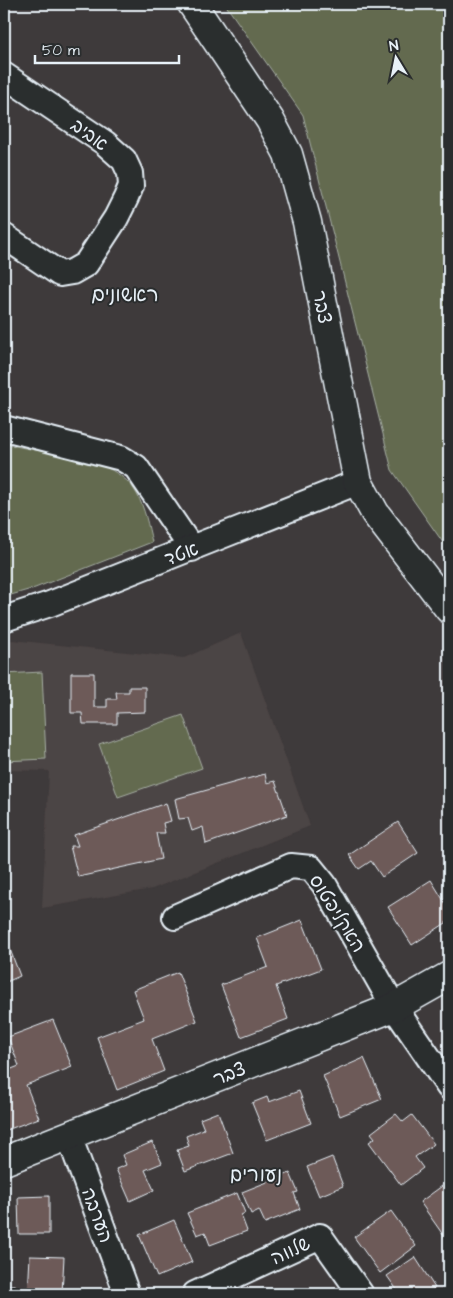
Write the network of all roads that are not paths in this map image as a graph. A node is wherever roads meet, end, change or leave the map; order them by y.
1 (192, 4) edge
2 (4, 75) edge
3 (4, 236) edge
4 (4, 428) edge
5 (358, 482) junction
6 (192, 549) junction
7 (449, 609) edge
8 (4, 619) edge
9 (175, 917) dead end
10 (449, 976) edge
11 (394, 1007) junction
12 (449, 1087) edge
13 (69, 1136) junction
14 (4, 1161) edge
15 (127, 1294) edge
16 (195, 1294) edge
17 (361, 1294) edge

1 - 5 street, צבר
2 - 3 street, אביב
4 - 6 street
5 - 6 street, אטד
5 - 7 street, צבר
6 - 8 street, אטד
9 - 11 street, האקליפטוס
10 - 11 street, צבר
11 - 12 street
11 - 13 street, צבר
13 - 14 street, צבר
13 - 15 street, הערבה
16 - 17 street, שלווה

